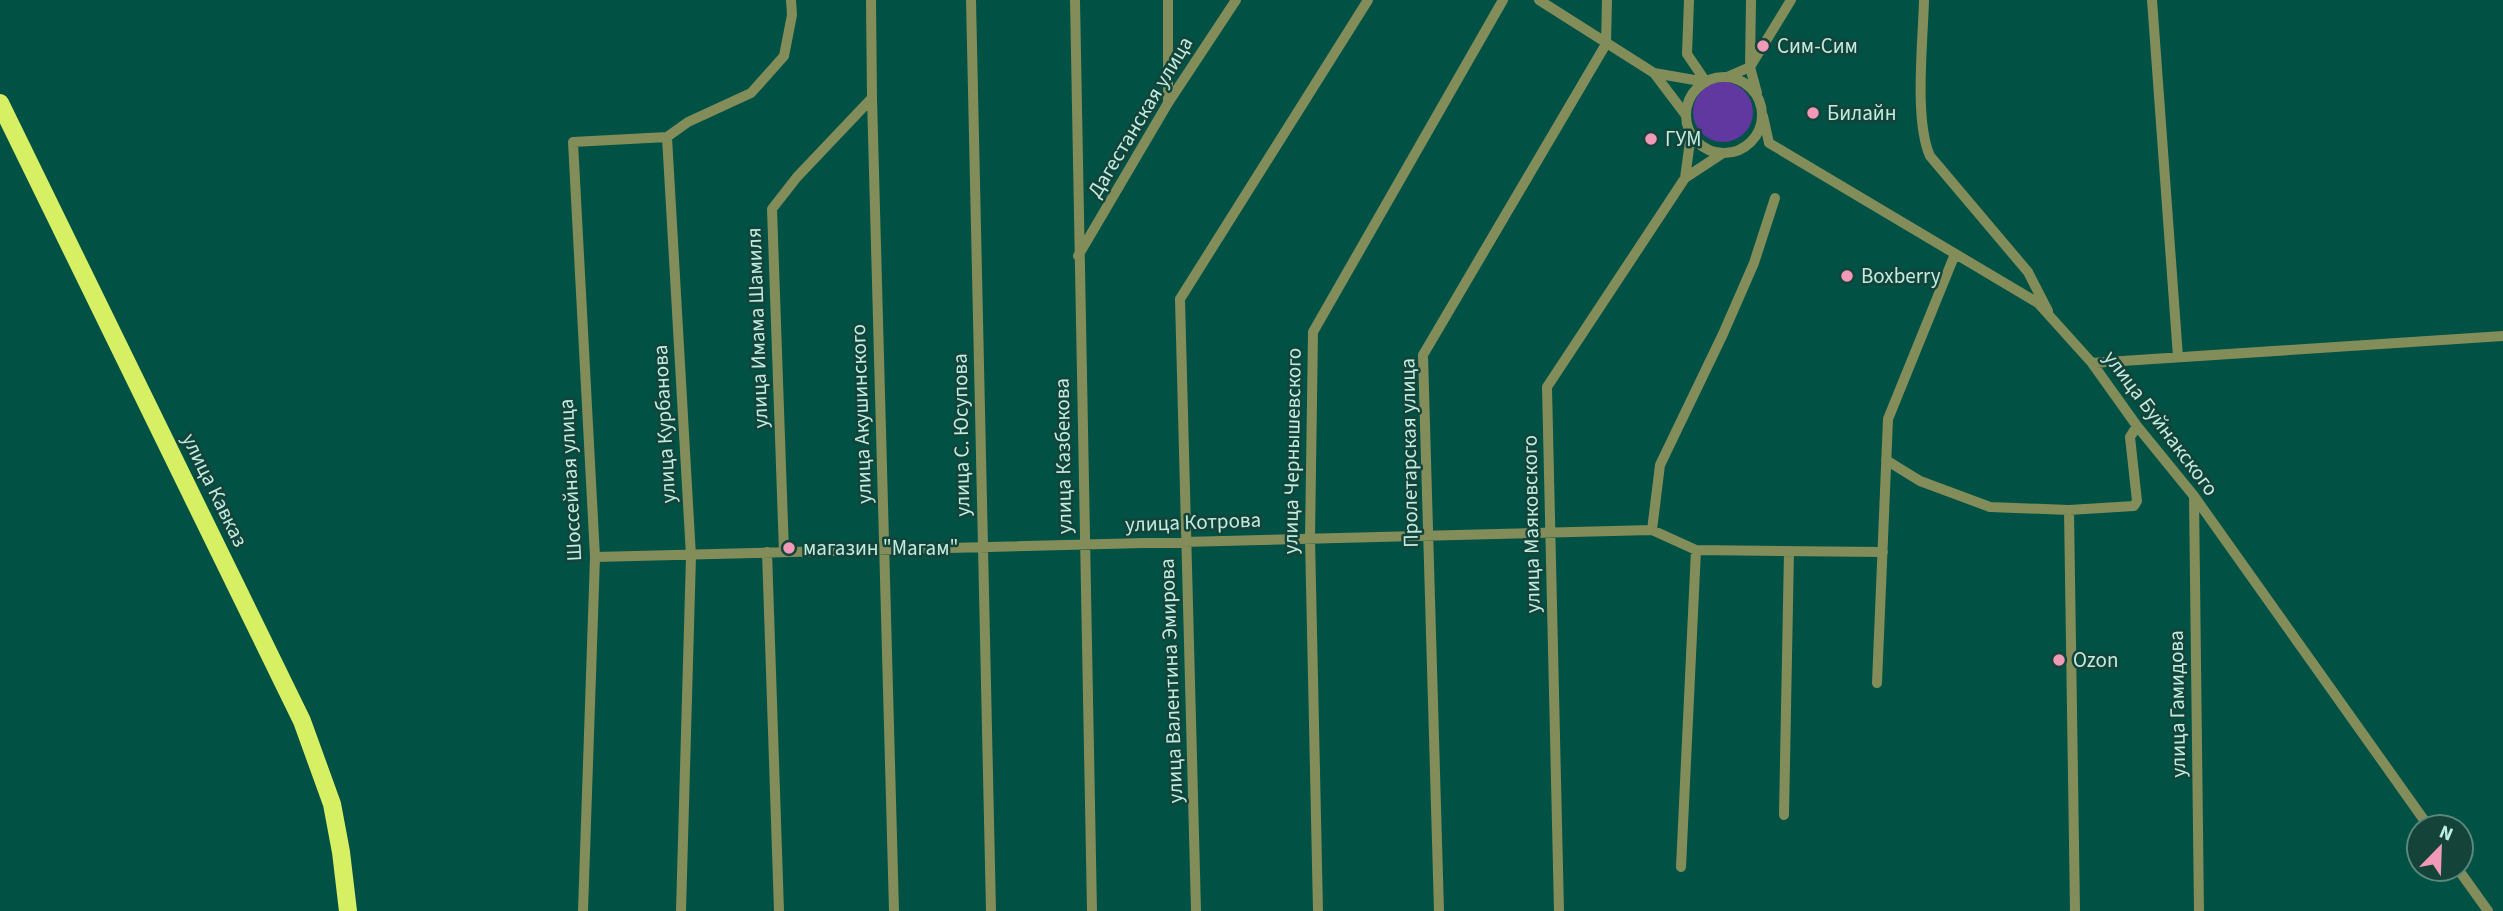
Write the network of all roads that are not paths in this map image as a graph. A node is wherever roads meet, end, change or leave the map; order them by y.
1 (791, 0) edge
2 (871, 0) edge
3 (971, 0) edge
4 (1075, 0) edge
5 (1168, 0) edge
6 (1236, 0) edge
7 (1368, 0) edge
8 (1503, 0) edge
9 (1539, 0) edge
10 (1607, 0) edge
11 (1689, 0) edge
12 (1751, 0) edge
13 (1791, 0) edge
14 (1924, 0) edge
15 (2152, 0) edge
16 (1606, 44) junction
17 (1750, 67) junction
18 (1654, 73) junction
19 (1727, 77) junction
20 (1706, 82) junction
21 (872, 98) junction
22 (1759, 100) junction
23 (0, 103) edge
24 (1168, 103) junction
25 (1762, 112) junction
26 (1685, 114) junction
27 (1691, 134) junction
28 (667, 137) junction
29 (1769, 143) junction
30 (1745, 146) junction
31 (1723, 153) junction
32 (1685, 178) junction
33 (1775, 198) dead end
34 (1955, 254) junction
35 (1079, 256) junction
36 (2051, 318) junction
37 (2503, 336) edge
38 (2178, 357) junction
39 (2092, 363) junction
40 (2137, 426) junction
41 (1886, 460) junction
42 (2194, 496) junction
43 (2069, 510) junction
44 (1651, 530) junction
45 (1550, 532) junction
46 (1428, 535) junction
47 (1310, 538) junction
48 (1186, 541) junction
49 (1084, 544) junction
50 (983, 547) junction
51 (885, 549) junction
52 (1696, 550) junction
53 (1789, 551) junction
54 (767, 552) junction
55 (784, 552) junction
56 (1884, 552) junction
57 (691, 555) junction
58 (594, 557) junction
59 (1877, 683) dead end
60 (2419, 813) edge
61 (1784, 815) dead end
62 (1681, 867) dead end
63 (2468, 883) edge
64 (348, 911) edge
65 (583, 911) edge
66 (681, 911) edge
67 (779, 911) edge
68 (894, 911) edge
69 (991, 911) edge
70 (1091, 911) edge
71 (1196, 911) edge
72 (1318, 911) edge
73 (1439, 911) edge
74 (1559, 911) edge
75 (2075, 911) edge
76 (2199, 911) edge
77 (2488, 911) edge

1 - 28 street
2 - 21 street, улица Акушинского
3 - 50 street, улица С. Юсупова
4 - 35 street, улица Казбекова
5 - 24 street
6 - 24 street, Дагестанская улица
7 - 48 street, улица Валентина Эмирова
8 - 47 street, улица Чернышевского
9 - 16 street
10 - 16 street
11 - 20 street
12 - 17 street
13 - 17 street
14 - 36 street
15 - 38 street
16 - 18 street
16 - 46 street, Пролетарская улица
17 - 19 street
17 - 22 street
18 - 20 street
18 - 26 street
19 - 20 street
19 - 22 street
20 - 26 street
21 - 51 street, улица Акушинского
21 - 55 street, улица Имама Шамиля
22 - 25 street
23 - 64 highway, улица Кавказ
24 - 35 street, Дагестанская улица
25 - 29 street
25 - 30 street
26 - 27 street
27 - 31 street
27 - 32 street
28 - 57 street, улица Курбанова
28 - 58 street, Шоссейная улица
29 - 30 street
29 - 34 street, улица Буйнакского
30 - 31 street
31 - 32 street
32 - 45 street, улица Маяковского
33 - 44 street
34 - 36 street, улица Буйнакского
34 - 41 street
35 - 49 street, улица Казбекова
36 - 39 street, улица Буйнакского
37 - 38 street
38 - 39 street
39 - 40 street, улица Буйнакского
40 - 42 street, улица Буйнакского
40 - 43 street
41 - 43 street
41 - 56 street
42 - 60 street, улица Буйнакского
42 - 76 street, улица Гамидова
43 - 75 street
44 - 45 street, улица Котрова
44 - 52 street, улица Котрова
45 - 46 street, улица Котрова
45 - 74 street, улица Маяковского
46 - 47 street, улица Котрова
46 - 73 street, Пролетарская улица
47 - 48 street, улица Котрова
47 - 72 street, улица Чернышевского
48 - 49 street, улица Котрова
48 - 71 street, улица Валентина Эмирова
49 - 50 street, улица Котрова
49 - 70 street, улица Казбекова
50 - 51 street, улица Котрова
50 - 69 street, улица С. Юсупова
51 - 55 street, улица Котрова
51 - 68 street, улица Акушинского
52 - 53 street, улица Котрова
52 - 62 street
53 - 56 street, улица Котрова
53 - 61 street
54 - 55 street, улица Котрова
54 - 57 street, улица Котрова
54 - 67 street
56 - 59 street
57 - 58 street, улица Котрова
57 - 66 street, улица Курбанова
58 - 65 street, Шоссейная улица
63 - 77 street

